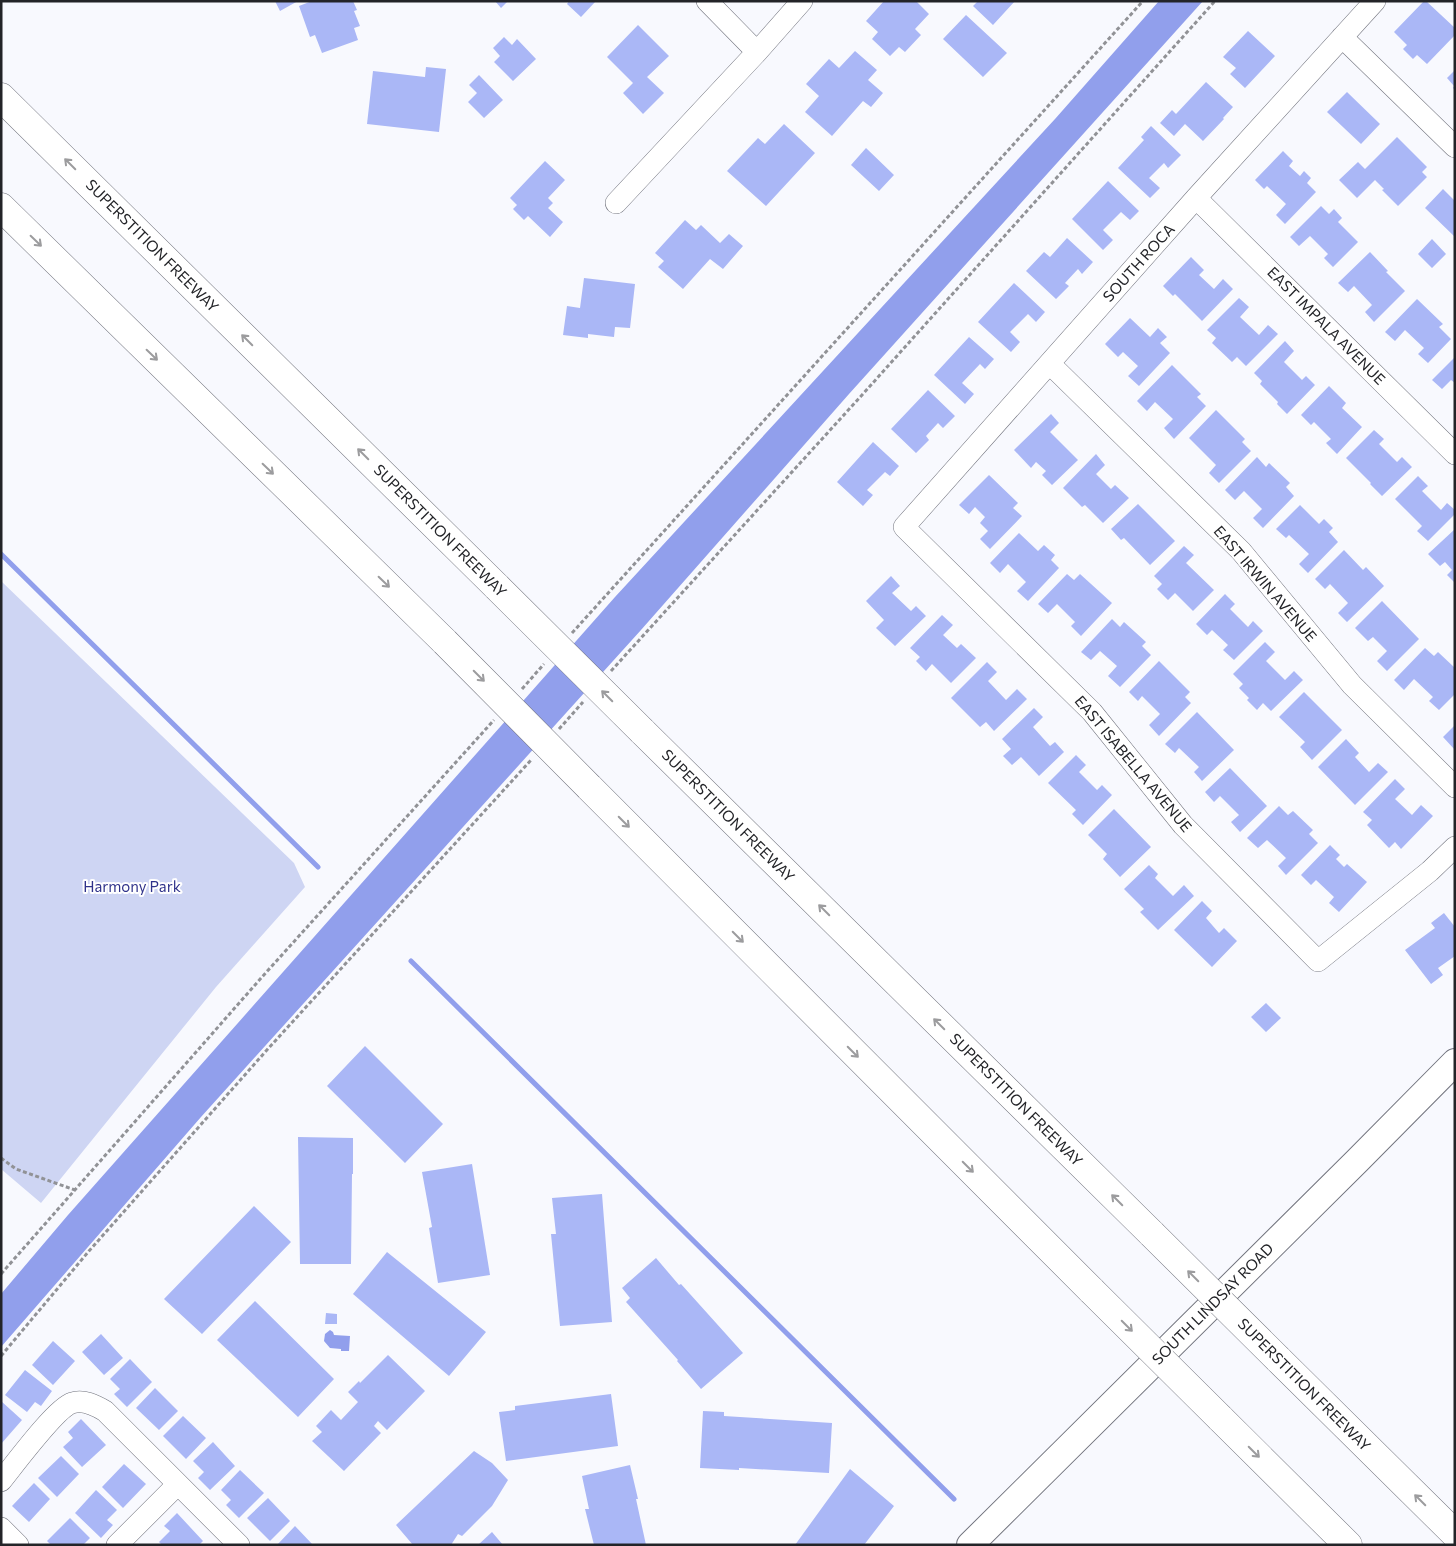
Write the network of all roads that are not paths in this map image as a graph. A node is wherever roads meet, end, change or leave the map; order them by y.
1 (707, 1) edge
2 (802, 1) edge
3 (1375, 1) edge
4 (1342, 37) junction
5 (757, 52) junction
6 (1, 97) edge
7 (1455, 148) edge
8 (1196, 198) junction
9 (616, 203) dead end
10 (1, 207) edge
11 (1050, 364) junction
12 (1455, 454) edge
13 (904, 527) joint
14 (1455, 787) edge
15 (1455, 847) edge
16 (1455, 1062) edge
17 (1, 1481) edge
18 (178, 1484) junction
19 (1, 1528) edge
20 (1455, 1534) edge
21 (18, 1545) edge
22 (117, 1545) edge
23 (239, 1545) edge
24 (970, 1545) edge
25 (1348, 1545) edge

1 - 5 street
2 - 5 street
3 - 4 street, SOUTH ROCA
4 - 7 street
4 - 8 street, SOUTH ROCA
5 - 9 street
20 -> 6 highway, SUPERSTITION FREEWAY, bridge
8 - 11 street, SOUTH ROCA
8 - 12 street, EAST IMPALA AVENUE
10 -> 25 highway, bridge
11 - 13 street, SOUTH ROCA
11 - 14 street, EAST IRWIN AVENUE
13 - 15 street, EAST ISABELLA AVENUE
16 - 24 main road, SOUTH LINDSAY ROAD
17 - 18 street
18 - 22 street
18 - 23 street
19 - 21 street

